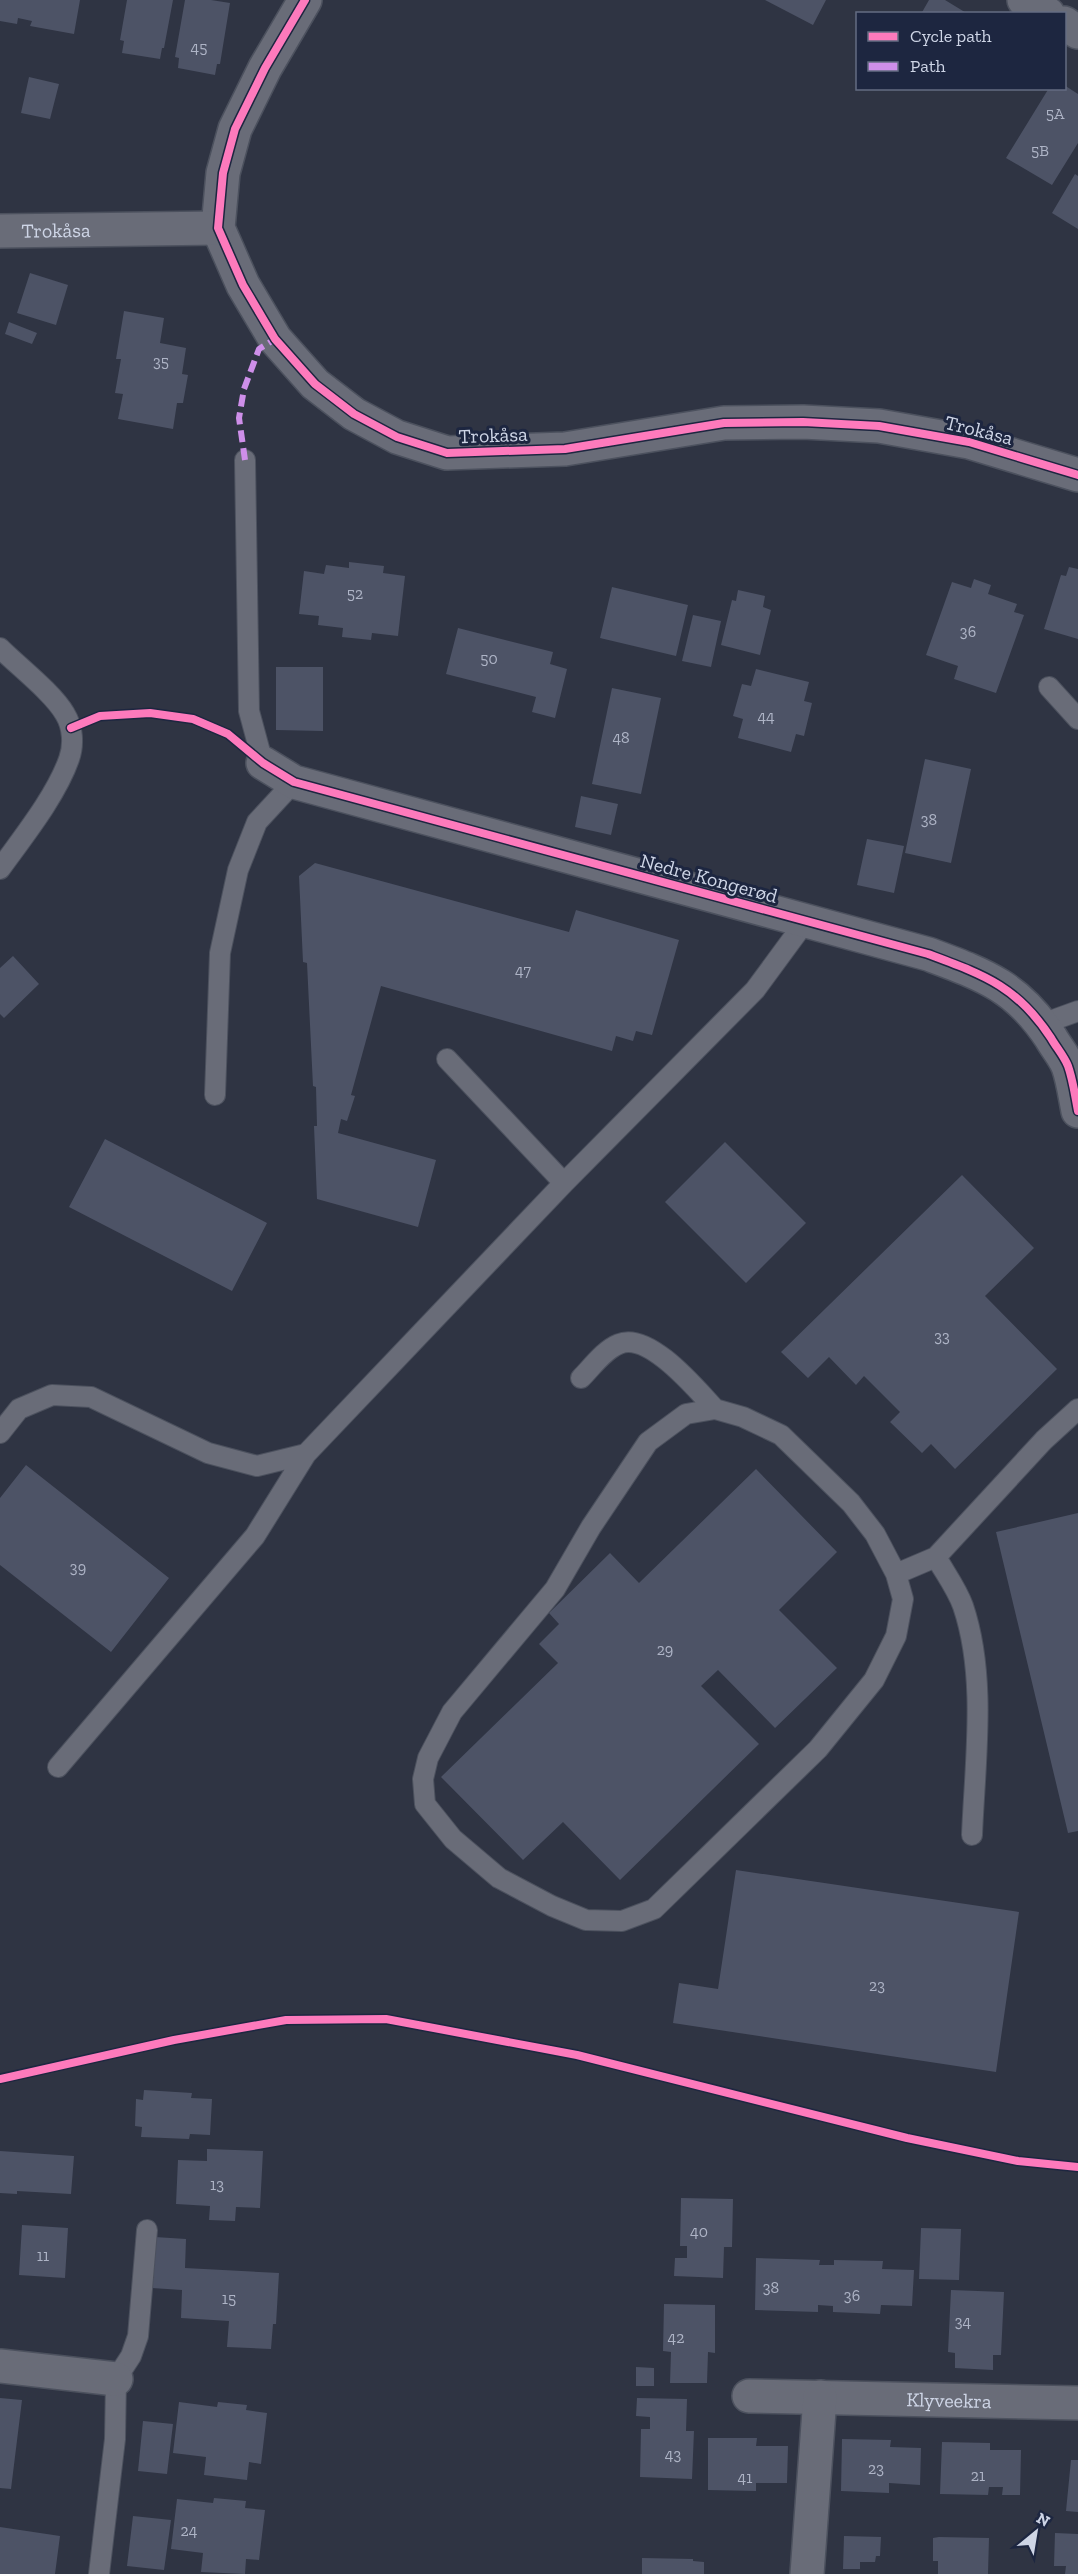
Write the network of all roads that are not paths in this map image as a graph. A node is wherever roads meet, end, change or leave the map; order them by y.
1 (305, 0) edge
2 (1024, 0) edge
3 (1045, 12) edge
4 (218, 228) junction
5 (0, 231) edge
6 (245, 460) dead end
7 (1078, 475) edge
8 (0, 648) edge
9 (1049, 687) dead end
10 (1078, 718) edge
11 (263, 764) joint
12 (294, 782) junction
13 (0, 869) edge
14 (806, 921) junction
15 (1078, 1011) edge
16 (1042, 1024) junction
17 (447, 1059) dead end
18 (215, 1095) dead end
19 (1078, 1111) edge
20 (564, 1183) junction
21 (581, 1378) dead end
22 (715, 1409) junction
23 (1078, 1410) edge
24 (0, 1433) edge
25 (306, 1455) junction
26 (936, 1557) junction
27 (896, 1574) junction
28 (58, 1767) dead end
29 (972, 1835) dead end
30 (147, 2230) dead end
31 (0, 2366) edge
32 (116, 2379) junction
33 (749, 2396) dead end
34 (820, 2397) junction
35 (1078, 2403) edge
36 (99, 2574) edge
37 (807, 2574) edge

1 - 4 street, Trokåsa
2 - 3 street
4 - 5 street, Trokåsa
4 - 7 street, Trokåsa
6 - 11 lane
8 - 13 lane
9 - 10 lane
11 - 12 street, Nedre Kongerød
12 - 14 street, Nedre Kongerød
12 - 18 lane
14 - 16 street, Nedre Kongerød
14 - 20 lane
15 - 16 lane
16 - 19 street, Nedre Kongerød
17 - 20 lane
20 - 25 lane
21 - 22 lane
22 - 27 lane
22 - 27 lane
23 - 26 lane
24 - 25 lane
25 - 28 lane
26 - 27 lane
26 - 29 lane
30 - 32 lane
31 - 32 street
32 - 36 lane
33 - 34 street, Klyveekra
34 - 35 street, Klyveekra
34 - 37 street

